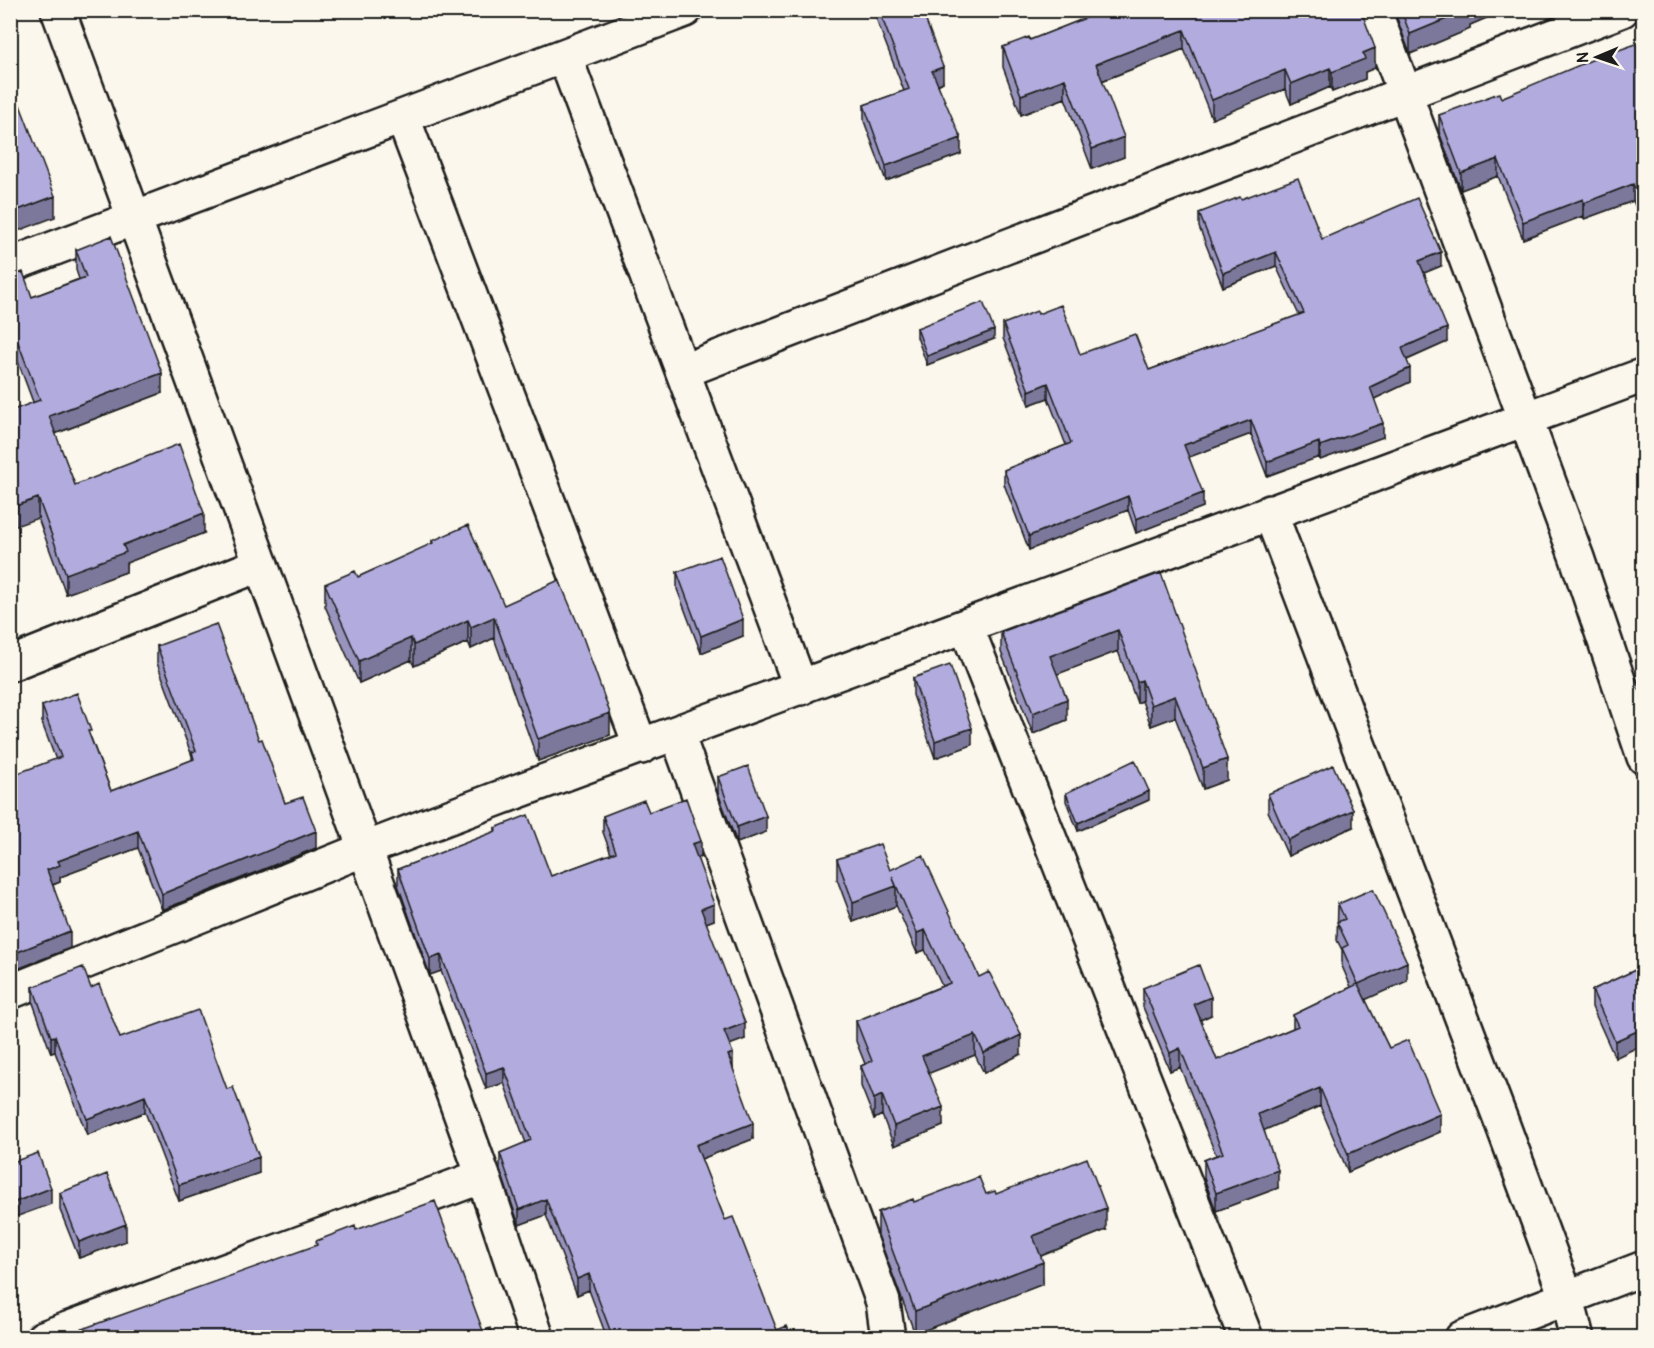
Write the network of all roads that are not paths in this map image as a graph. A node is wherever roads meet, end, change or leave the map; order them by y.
1 (58, 10) edge
2 (685, 10) edge
3 (1374, 10) edge
4 (1622, 10) edge
5 (565, 57) junction
6 (1403, 93) junction
7 (402, 118) junction
8 (135, 218) junction
9 (10, 265) edge
10 (683, 371) junction
11 (1644, 375) edge
12 (1526, 418) junction
13 (1270, 512) junction
14 (261, 564) junction
15 (966, 626) junction
16 (10, 664) edge
17 (801, 688) junction
18 (677, 734) junction
19 (1641, 740) edge
20 (641, 747) junction
21 (365, 849) junction
22 (10, 992) edge
23 (483, 1176) junction
24 (1644, 1268) edge
25 (1567, 1299) junction
26 (43, 1338) edge
27 (537, 1338) edge
28 (888, 1338) edge
29 (1246, 1338) edge
30 (1462, 1338) edge
31 (1576, 1338) edge

1 - 8 street
2 - 5 street
3 - 6 street
4 - 6 street
5 - 7 street
5 - 10 street
6 - 10 street
6 - 12 street
7 - 8 street
7 - 20 street
8 - 9 street
8 - 14 street
10 - 17 street
11 - 12 street
12 - 13 street
12 - 19 street
13 - 15 street
13 - 25 street
14 - 16 street
14 - 21 street
15 - 17 street
15 - 29 street
17 - 18 street
18 - 20 street
18 - 28 street
20 - 21 street
21 - 22 street
21 - 23 street
23 - 26 street
23 - 27 street
24 - 25 street
25 - 30 street
25 - 31 street

